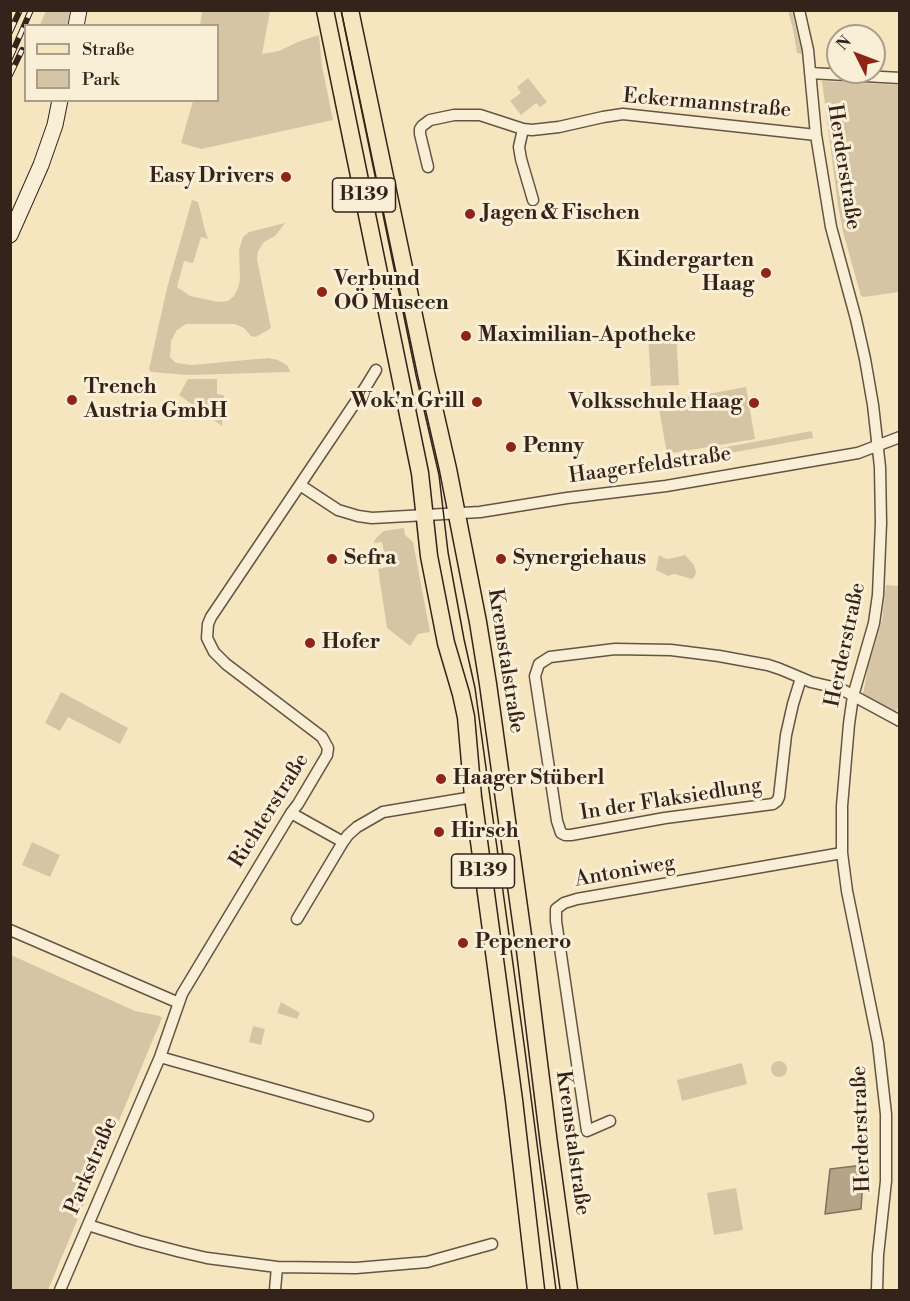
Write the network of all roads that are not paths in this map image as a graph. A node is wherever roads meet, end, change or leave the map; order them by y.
1 (325, 10) edge
2 (350, 10) edge
3 (799, 10) edge
4 (810, 73) junction
5 (900, 78) edge
6 (60, 102) edge
7 (523, 129) junction
8 (816, 135) junction
9 (428, 167) dead end
10 (533, 200) dead end
11 (10, 236) edge
12 (376, 370) dead end
13 (900, 437) edge
14 (878, 446) junction
15 (300, 485) junction
16 (457, 514) junction
17 (425, 516) junction
18 (801, 678) junction
19 (853, 696) junction
20 (900, 721) edge
21 (473, 797) junction
22 (291, 813) junction
23 (343, 842) junction
24 (842, 853) junction
25 (297, 919) dead end
26 (10, 930) edge
27 (179, 1004) junction
28 (160, 1057) junction
29 (368, 1116) dead end
30 (610, 1121) dead end
31 (88, 1225) junction
32 (492, 1244) dead end
33 (277, 1267) junction
34 (60, 1290) edge
35 (275, 1290) edge
36 (536, 1290) edge
37 (569, 1290) edge
38 (877, 1290) edge

1 - 17 main road, B139
2 - 16 main road, Kremstalstraße / B139
3 - 4 street, Herderstraße
4 - 5 street
4 - 8 street, Herderstraße
6 - 11 street
7 - 8 street, Eckermannstraße
7 - 9 street, Eckermannstraße
7 - 10 street
8 - 14 street, Herderstraße
12 - 15 street, Richterstraße
13 - 14 street, Haagerfeldstraße
14 - 16 street, Haagerfeldstraße
14 - 19 street, Herderstraße
15 - 17 street
15 - 22 street, Richterstraße
16 - 17 street, Haagerfeldstraße
16 - 37 main road, Kremstalstraße / B139
17 - 21 main road, B139
18 - 18 street, In der Flaksiedlung
18 - 19 street, In der Flaksiedlung
19 - 20 street, In der Flaksiedlung
19 - 24 street, Herderstraße
21 - 23 street
21 - 36 main road, B139
22 - 23 street
22 - 27 street, Richterstraße
23 - 25 street
24 - 30 street, Antoniweg
24 - 38 street, Herderstraße
26 - 27 street
27 - 28 street, Parkstraße
28 - 29 street
28 - 31 street, Parkstraße
31 - 33 street
31 - 34 street, Parkstraße
32 - 33 street
33 - 35 street

